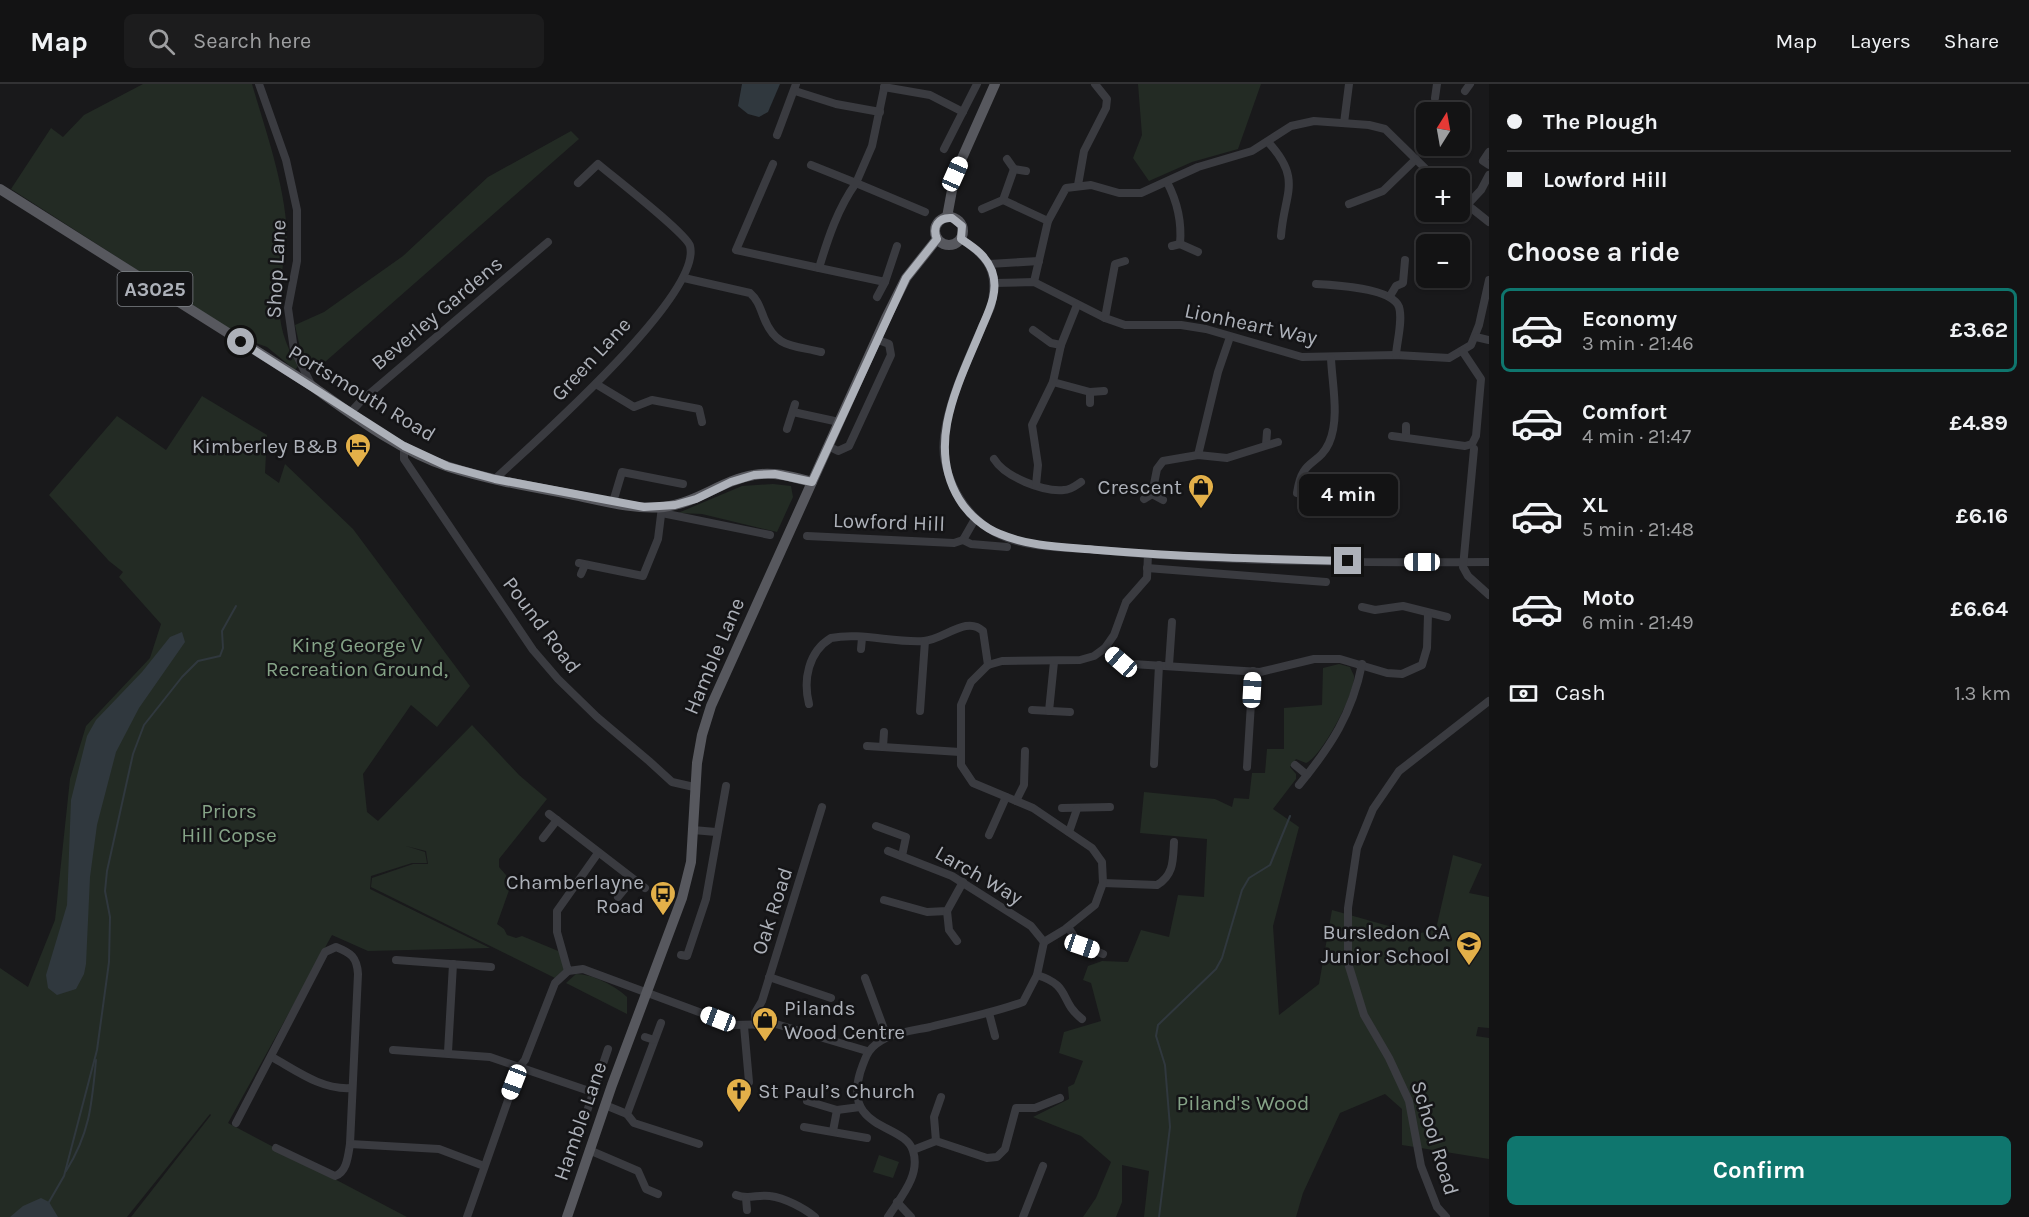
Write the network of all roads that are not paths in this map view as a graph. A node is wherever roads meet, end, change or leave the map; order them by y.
1 (259, 84) edge
2 (977, 84) edge
3 (995, 84) edge
4 (1095, 84) edge
5 (1349, 84) edge
6 (1439, 84) edge
7 (884, 85) edge
8 (796, 88) edge
9 (1435, 98) dead end
10 (880, 112) junction
11 (963, 112) junction
12 (1344, 123) junction
13 (777, 135) dead end
14 (1268, 142) junction
15 (944, 149) dead end
16 (1489, 152) edge
17 (1007, 159) dead end
18 (1416, 159) junction
19 (773, 164) dead end
20 (811, 165) dead end
21 (1489, 165) edge
22 (1425, 168) edge
23 (1014, 169) junction
24 (1026, 171) dead end
25 (1489, 176) edge
26 (1167, 182) junction
27 (578, 183) dead end
28 (856, 183) junction
29 (1078, 185) junction
30 (0, 189) edge
31 (1470, 197) edge
32 (1003, 200) junction
33 (1349, 204) dead end
34 (1470, 207) edge
35 (982, 209) dead end
36 (925, 212) dead end
37 (947, 217) junction
38 (1048, 221) junction
39 (1489, 222) edge
40 (1281, 236) dead end
41 (937, 239) junction
42 (961, 239) junction
43 (548, 242) dead end
44 (897, 246) dead end
45 (1198, 252) dead end
46 (1404, 260) dead end
47 (1039, 261) junction
48 (1125, 261) dead end
49 (989, 264) junction
50 (819, 268) junction
51 (1413, 277) dead end
52 (684, 278) junction
53 (1489, 280) edge
54 (885, 282) junction
55 (1034, 282) junction
56 (994, 283) junction
57 (1403, 283) junction
58 (1316, 284) dead end
59 (1390, 296) junction
60 (877, 297) dead end
61 (1077, 305) junction
62 (1105, 318) junction
63 (1033, 330) dead end
64 (1230, 337) junction
65 (1476, 337) junction
66 (876, 339) junction
67 (1489, 340) edge
68 (1061, 345) junction
69 (821, 352) dead end
70 (1463, 352) junction
71 (1396, 355) junction
72 (1331, 358) junction
73 (1053, 382) junction
74 (596, 384) junction
75 (312, 386) junction
76 (1090, 392) junction
77 (1104, 392) dead end
78 (1090, 403) dead end
79 (350, 413) junction
80 (702, 422) dead end
81 (839, 422) junction
82 (1406, 426) dead end
83 (787, 429) dead end
84 (1267, 432) dead end
85 (1392, 436) dead end
86 (1406, 437) junction
87 (1278, 442) dead end
88 (1266, 445) junction
89 (404, 446) junction
90 (828, 446) junction
91 (1474, 449) dead end
92 (1198, 455) junction
93 (994, 459) dead end
94 (495, 479) junction
95 (812, 482) junction
96 (1081, 482) dead end
97 (684, 484) dead end
98 (1036, 484) junction
99 (1297, 493) dead end
100 (1162, 501) dead end
101 (613, 502) junction
102 (662, 510) junction
103 (975, 519) junction
104 (812, 534) dead end
105 (770, 535) dead end
106 (963, 540) junction
107 (1007, 548) dead end
108 (1148, 554) junction
109 (1464, 562) junction
110 (1489, 562) edge
111 (582, 567) dead end
112 (1148, 568) junction
113 (1326, 582) dead end
114 (1489, 595) edge
115 (1362, 607) dead end
116 (1428, 614) junction
117 (1447, 617) dead end
118 (1172, 622) dead end
119 (861, 638) junction
120 (925, 642) junction
121 (1105, 648) junction
122 (861, 649) dead end
123 (1054, 662) junction
124 (1362, 664) junction
125 (988, 665) junction
126 (1159, 665) junction
127 (1169, 665) junction
128 (1253, 671) junction
129 (1489, 701) edge
130 (809, 704) dead end
131 (1032, 710) dead end
132 (920, 711) dead end
133 (1049, 711) junction
134 (1070, 712) dead end
135 (884, 732) dead end
136 (1240, 734) dead end
137 (1250, 734) junction
138 (867, 746) dead end
139 (883, 747) junction
140 (1025, 750) dead end
141 (960, 752) junction
142 (1154, 764) dead end
143 (1295, 765) dead end
144 (1247, 767) dead end
145 (1306, 776) junction
146 (1299, 785) dead end
147 (726, 786) dead end
148 (694, 787) junction
149 (1006, 797) junction
150 (1016, 801) junction
151 (822, 807) dead end
152 (1110, 807) dead end
153 (1062, 808) dead end
154 (1077, 809) junction
155 (549, 814) dead end
156 (557, 820) junction
157 (876, 826) dead end
158 (693, 830) junction
159 (1069, 831) junction
160 (716, 832) junction
161 (989, 835) dead end
162 (543, 838) dead end
163 (1174, 842) dead end
164 (888, 851) dead end
165 (598, 853) junction
166 (902, 856) junction
167 (632, 880) junction
168 (963, 882) junction
169 (1104, 883) junction
170 (645, 888) dead end
171 (618, 897) dead end
172 (884, 900) dead end
173 (947, 911) junction
174 (1068, 927) junction
175 (957, 941) dead end
176 (1044, 942) junction
177 (1104, 954) dead end
178 (681, 955) dead end
179 (396, 960) dead end
180 (453, 964) junction
181 (491, 967) dead end
182 (568, 971) junction
183 (1037, 975) junction
184 (769, 977) junction
185 (865, 978) dead end
186 (647, 993) junction
187 (831, 998) dead end
188 (989, 1013) junction
189 (1082, 1019) dead end
190 (661, 1023) dead end
191 (756, 1025) junction
192 (744, 1026) junction
193 (645, 1036) dead end
194 (995, 1036) dead end
195 (887, 1038) junction
196 (654, 1040) junction
197 (608, 1049) dead end
198 (393, 1050) dead end
199 (867, 1051) junction
200 (448, 1052) junction
201 (272, 1057) junction
202 (520, 1066) junction
203 (749, 1082) dead end
204 (351, 1088) junction
205 (592, 1092) junction
206 (940, 1097) dead end
207 (1060, 1098) dead end
208 (807, 1101) dead end
209 (605, 1105) junction
210 (860, 1107) junction
211 (837, 1110) junction
212 (627, 1114) junction
213 (236, 1123) dead end
214 (804, 1127) dead end
215 (833, 1131) junction
216 (578, 1138) dead end
217 (867, 1138) dead end
218 (936, 1141) junction
219 (350, 1144) junction
220 (699, 1144) dead end
221 (276, 1148) dead end
222 (589, 1150) junction
223 (913, 1150) junction
224 (484, 1166) junction
225 (1043, 1166) dead end
226 (658, 1194) dead end
227 (736, 1195) dead end
228 (746, 1198) junction
229 (897, 1202) junction
230 (1437, 1207) junction
231 (747, 1210) dead end
232 (467, 1217) edge
233 (567, 1217) edge
234 (815, 1217) edge
235 (888, 1217) edge
236 (911, 1217) edge
237 (1023, 1217) edge
238 (1432, 1217) edge
239 (1446, 1217) edge

1 - 75 street, Shop Lane
2 - 11 street
3 - 37 main road
4 - 29 street
5 - 12 street
6 - 9 street
7 - 10 street
7 - 11 street
8 - 10 street
8 - 13 street
10 - 28 street
11 - 15 street
12 - 14 street
12 - 18 street
14 - 26 street
14 - 40 street
16 - 21 street
17 - 23 street
18 - 22 street
18 - 33 street
19 - 50 street
20 - 28 street
23 - 24 street
23 - 32 street
25 - 31 street
26 - 29 street
26 - 45 street
27 - 52 street, Green Lane
28 - 36 street
28 - 50 street
29 - 38 street
30 - 75 main road, Portsmouth Road / A3025
32 - 35 street
32 - 38 street
34 - 39 street
37 - 41 main road
37 - 42 main road
38 - 47 street
41 - 42 main road
41 - 66 main road, Hamble Lane
42 - 49 street
43 - 79 street, Beverley Gardens
44 - 54 street
46 - 57 street
47 - 49 street
47 - 55 street
48 - 62 street
49 - 56 street
50 - 54 street
51 - 57 street
52 - 69 street
52 - 74 street, Green Lane
53 - 65 street
54 - 60 street
55 - 56 street, Lionheart Way
55 - 61 street, Lionheart Way
56 - 103 street
57 - 59 street
58 - 59 street
59 - 71 street
61 - 62 street, Lionheart Way
61 - 68 street
62 - 64 street, Lionheart Way
63 - 68 street
64 - 72 street, Lionheart Way
64 - 92 street
65 - 67 street
65 - 70 street
66 - 81 main road, Hamble Lane
66 - 90 street
68 - 73 street
70 - 71 street, Lionheart Way
70 - 86 street
71 - 72 street, Lionheart Way
72 - 99 street
73 - 76 street
73 - 98 street
74 - 80 street
74 - 94 street, Green Lane
75 - 79 main road, Portsmouth Road / A3025
76 - 77 street
76 - 78 street
79 - 89 main road, Portsmouth Road / A3025
81 - 83 street
81 - 90 main road, Hamble Lane
82 - 86 street
84 - 88 street
85 - 86 street
87 - 88 street
88 - 92 street
89 - 94 main road, Portsmouth Road / A3025
89 - 148 street, Pound Road
90 - 95 main road, Hamble Lane
91 - 109 street
92 - 100 street
93 - 98 street
94 - 101 main road, Portsmouth Road / A3025
95 - 102 main road, Portsmouth Road / A3025
95 - 148 main road, Hamble Lane
96 - 98 street
97 - 101 street
101 - 102 main road, Portsmouth Road / A3025
102 - 105 street
102 - 111 street
103 - 106 street, Lowford Hill
103 - 108 street, Lowford Hill
104 - 106 street, Lowford Hill
106 - 107 street, Lowford Hill
108 - 109 street, Lowford Hill
108 - 112 street
109 - 110 street
109 - 114 street
112 - 113 street
112 - 121 street
115 - 116 street
116 - 117 street
116 - 124 street
118 - 127 street
119 - 120 street
119 - 122 street
119 - 130 street
120 - 125 street
120 - 132 street
121 - 123 street
121 - 126 street
123 - 125 street
123 - 133 street
124 - 128 street
124 - 145 street
125 - 141 street
126 - 127 street
126 - 142 street
127 - 128 street
128 - 137 street
129 - 230 street, School Road
131 - 133 street
133 - 134 street
135 - 139 street
136 - 137 street
137 - 144 street
138 - 139 street
139 - 141 street
140 - 150 street
141 - 149 street
143 - 145 street
145 - 146 street
147 - 160 street
148 - 158 main road, Hamble Lane
149 - 150 street
149 - 161 street
150 - 159 street
151 - 184 street, Oak Road
152 - 154 street
153 - 154 street
154 - 159 street
155 - 156 street
156 - 162 street
156 - 165 street
157 - 166 street
158 - 160 street
158 - 186 main road, Hamble Lane
159 - 169 street
160 - 178 street
163 - 169 street
164 - 166 street, Larch Way
165 - 167 street
165 - 182 street
166 - 168 street, Larch Way
167 - 170 street
167 - 171 street
168 - 173 street
168 - 176 street, Larch Way
169 - 174 street
172 - 173 street
173 - 175 street
174 - 176 street
174 - 177 street
176 - 183 street
179 - 180 street
180 - 181 street
180 - 200 street
182 - 186 street
182 - 202 street
183 - 188 street
183 - 189 street
184 - 187 street
184 - 191 street, Oak Road
185 - 195 street
186 - 192 street
186 - 209 main road, Hamble Lane
188 - 194 street
188 - 195 street
190 - 196 street
191 - 192 street
191 - 199 street
192 - 203 street
193 - 196 street
195 - 199 street
196 - 212 street
197 - 205 street
198 - 200 street
199 - 210 street
200 - 202 street
201 - 204 street
201 - 204 street
201 - 213 street
202 - 205 street
202 - 224 street
204 - 219 street
205 - 216 street
206 - 218 street
207 - 218 street
208 - 211 street
209 - 212 street
209 - 222 main road, Hamble Lane
210 - 211 street
210 - 223 street
211 - 215 street
212 - 220 street
214 - 215 street
215 - 217 street
218 - 223 street
219 - 221 street
219 - 224 street
222 - 226 street
222 - 233 main road, Hamble Lane
223 - 229 street
224 - 232 street
225 - 237 street
227 - 228 street
228 - 231 street
228 - 234 street
229 - 235 street
229 - 236 street
230 - 238 street
230 - 239 street, School Road

